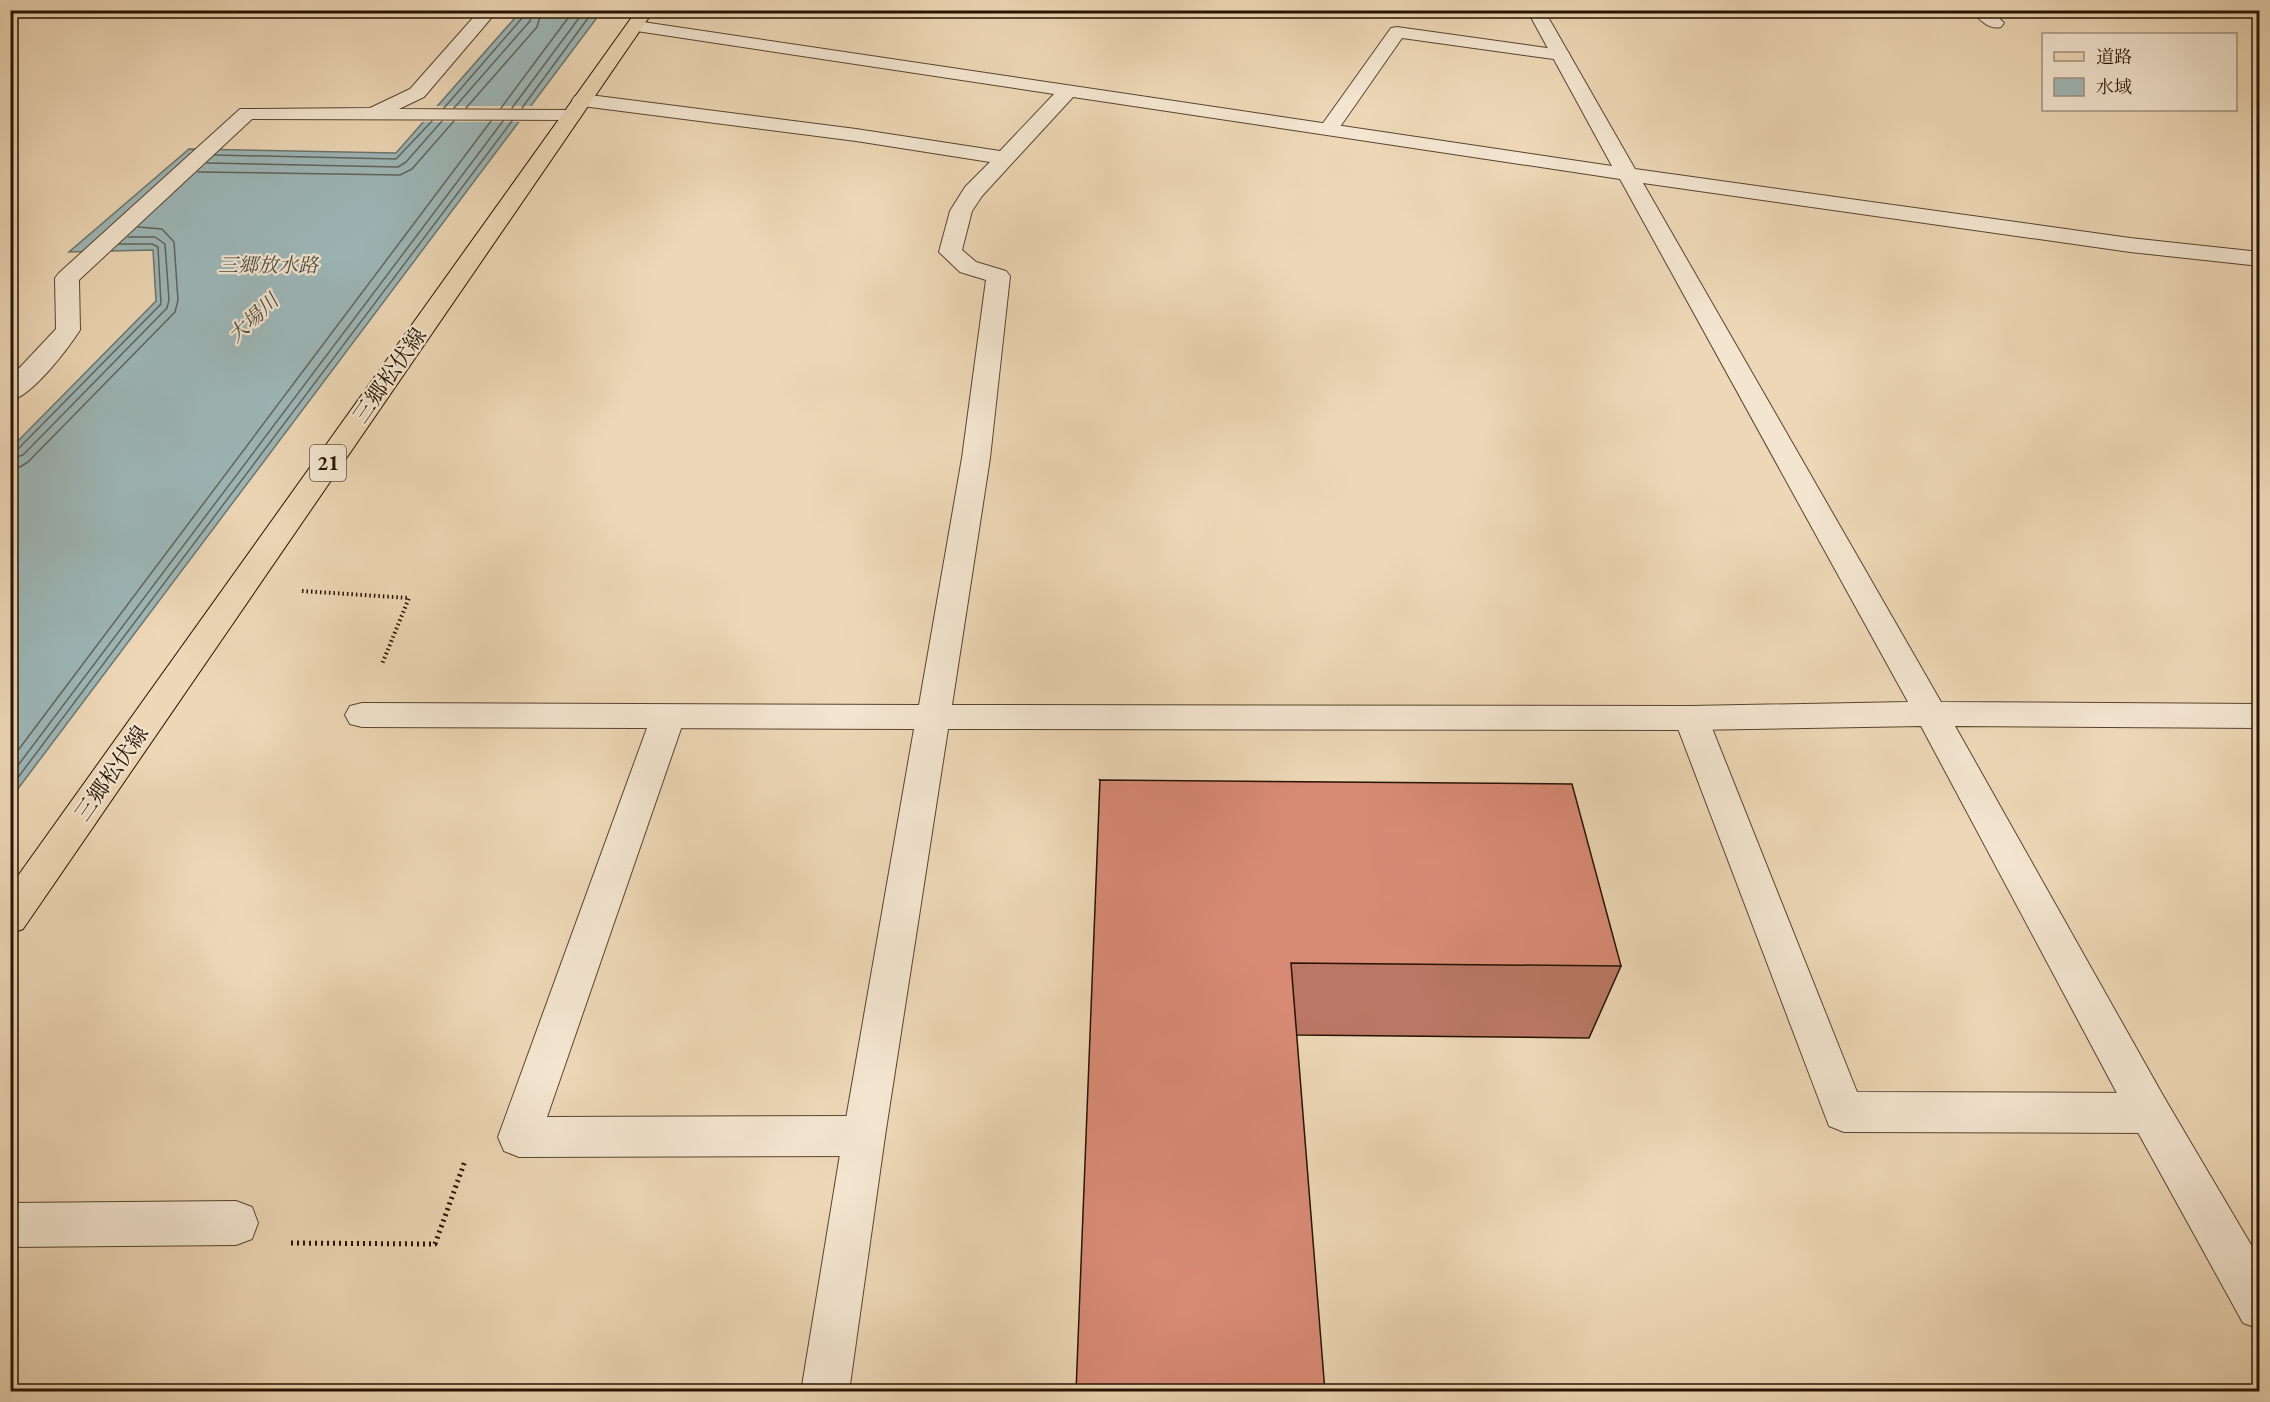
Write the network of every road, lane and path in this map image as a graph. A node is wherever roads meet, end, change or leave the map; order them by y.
1 (490, 10) edge
2 (1535, 10) edge
3 (1980, 10) edge
4 (641, 18) edge
5 (1995, 23) dead end
6 (1561, 55) junction
7 (1070, 90) junction
8 (576, 108) junction
9 (370, 114) junction
10 (1328, 130) junction
11 (1006, 158) junction
12 (1626, 174) junction
13 (2259, 259) edge
14 (10, 365) edge
15 (39, 365) junction
16 (10, 393) edge
17 (242, 586) junction
18 (1931, 714) junction
19 (362, 715) joint
20 (2259, 716) edge
21 (668, 717) junction
22 (935, 717) junction
23 (1691, 718) junction
24 (10, 918) edge
25 (2150, 1113) junction
26 (864, 1136) junction
27 (519, 1137) junction
28 (236, 1223) joint
29 (10, 1225) edge
30 (2259, 1306) edge
31 (825, 1392) edge

1 - 9 street
2 - 6 street
3 - 5 street
4 - 7 street
4 - 8 main road, 三郷松伏線 / 21
6 - 10 street
6 - 12 street
7 - 10 street
7 - 11 street
8 - 9 street
8 - 11 street
8 - 17 main road, 三郷松伏線 / 21
9 - 15 street
10 - 12 street
11 - 22 street
12 - 13 street
12 - 18 street
14 - 15 street
15 - 16 street
17 - 19 path
17 - 24 main road, 三郷松伏線 / 21
18 - 20 street
18 - 23 street
18 - 25 street
19 - 21 street
21 - 22 street
21 - 27 street
22 - 23 street
22 - 26 street
23 - 25 street
25 - 30 street
26 - 27 street
26 - 31 street
27 - 28 path
28 - 29 street

